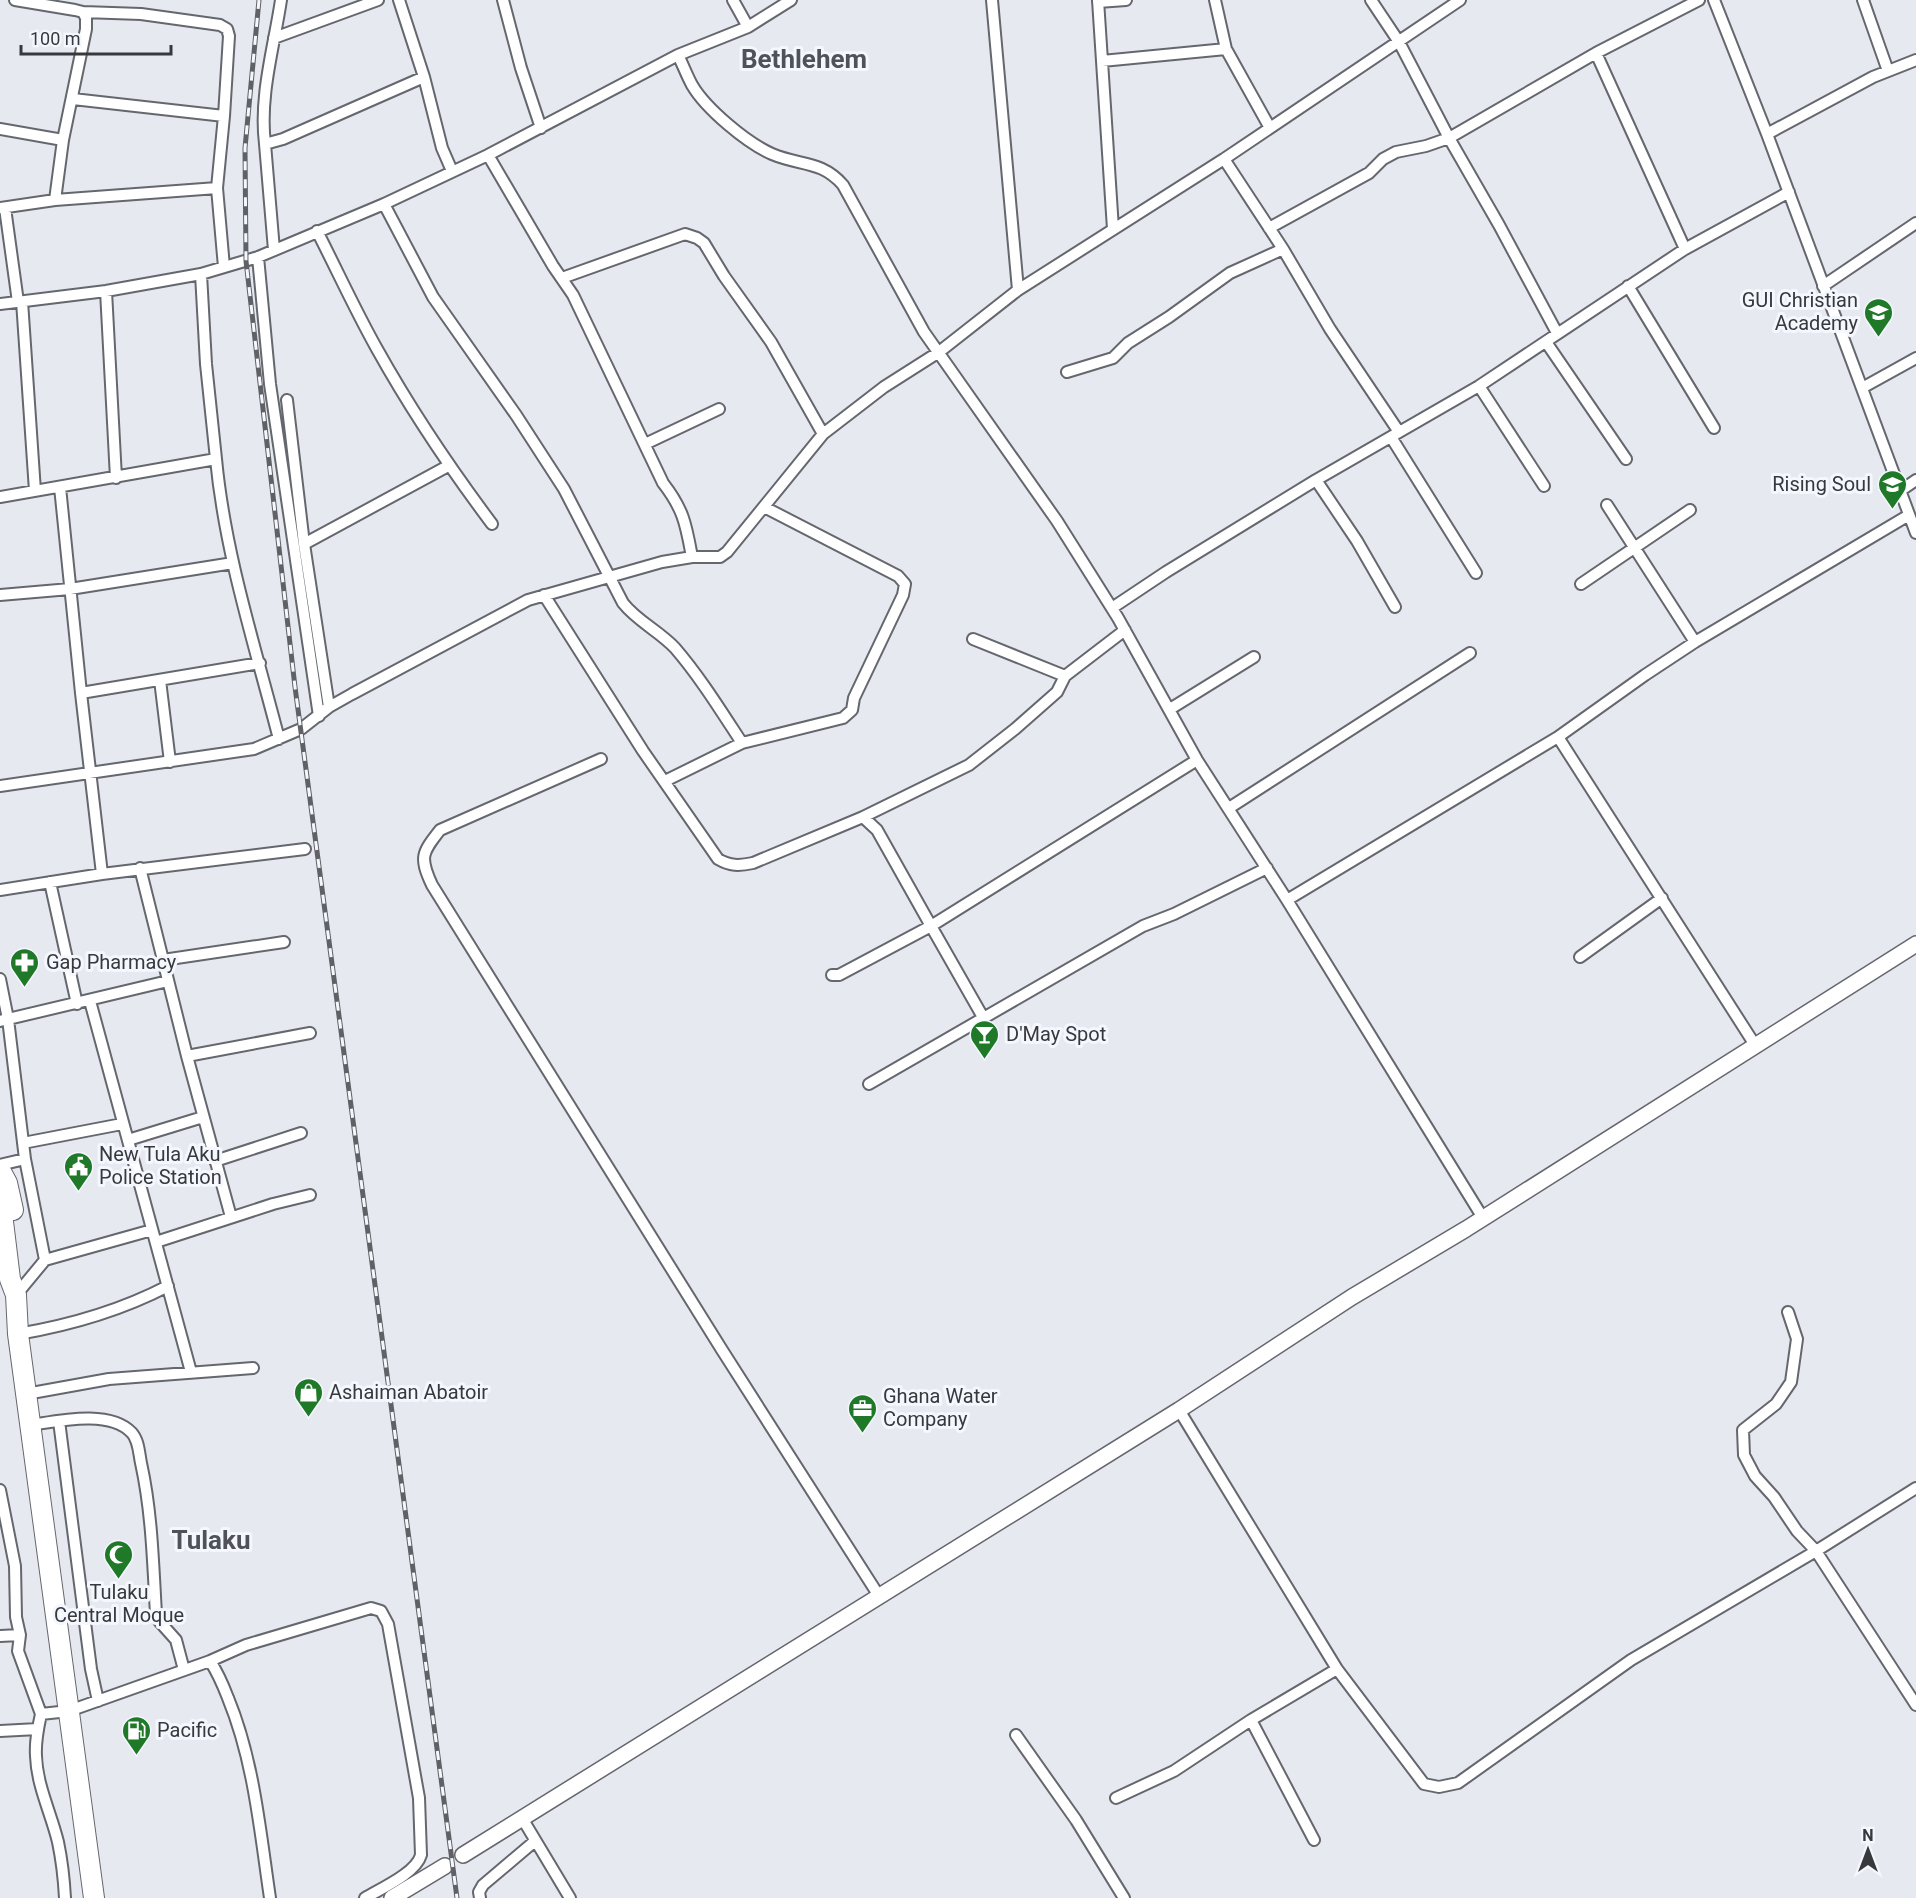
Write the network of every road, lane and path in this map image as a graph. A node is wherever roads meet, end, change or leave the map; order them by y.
1 (15, 0) edge
2 (281, 0) edge
3 (378, 0) edge
4 (399, 0) edge
5 (503, 0) edge
6 (733, 0) edge
7 (791, 0) edge
8 (992, 0) edge
9 (1126, 0) edge
10 (1215, 0) edge
11 (1371, 0) edge
12 (1460, 0) edge
13 (1699, 0) edge
14 (1714, 0) edge
15 (1863, 0) edge
16 (1098, 1) edge
17 (83, 12) junction
18 (748, 27) junction
19 (274, 38) junction
20 (1399, 42) junction
21 (1226, 49) junction
22 (1596, 53) junction
23 (678, 56) junction
24 (1916, 60) edge
25 (1102, 61) junction
26 (1888, 72) junction
27 (424, 77) junction
28 (73, 99) junction
29 (224, 116) junction
30 (541, 128) junction
31 (1270, 128) junction
32 (0, 129) edge
33 (1767, 134) junction
34 (1449, 138) junction
35 (63, 140) junction
36 (265, 144) junction
37 (488, 155) junction
38 (1224, 159) junction
39 (452, 171) junction
40 (217, 188) junction
41 (1789, 192) junction
42 (55, 200) junction
43 (384, 204) junction
44 (2, 208) edge
45 (1916, 223) edge
46 (1269, 228) junction
47 (1113, 229) junction
48 (317, 231) junction
49 (1283, 249) junction
50 (1684, 249) junction
51 (274, 250) junction
52 (258, 257) junction
53 (224, 267) junction
54 (201, 274) junction
55 (562, 278) junction
56 (1628, 286) junction
57 (1823, 286) junction
58 (1018, 290) junction
59 (106, 291) junction
60 (20, 302) junction
61 (0, 304) edge
62 (1557, 333) junction
63 (1546, 342) junction
64 (939, 352) junction
65 (1916, 358) edge
66 (1067, 372) dead end
67 (1479, 386) junction
68 (1862, 388) junction
69 (287, 400) dead end
70 (719, 409) dead end
71 (1714, 428) dead end
72 (823, 434) junction
73 (1395, 434) junction
74 (645, 444) junction
75 (216, 459) junction
76 (1626, 459) dead end
77 (448, 466) junction
78 (116, 478) junction
79 (1316, 480) junction
80 (1916, 480) edge
81 (1544, 486) dead end
82 (60, 487) junction
83 (35, 491) junction
84 (1900, 491) junction
85 (0, 497) edge
86 (1607, 505) dead end
87 (764, 507) junction
88 (1690, 510) dead end
89 (1909, 515) junction
90 (492, 524) dead end
91 (1916, 533) edge
92 (304, 544) junction
93 (1634, 547) junction
94 (692, 557) junction
95 (233, 563) junction
96 (1476, 573) dead end
97 (610, 576) junction
98 (1581, 584) dead end
99 (70, 589) junction
100 (0, 595) edge
101 (544, 595) junction
102 (1395, 607) dead end
103 (1112, 608) junction
104 (1125, 630) junction
105 (973, 639) dead end
106 (1695, 642) junction
107 (1470, 652) dead end
108 (1254, 657) dead end
109 (260, 663) junction
110 (1065, 675) junction
111 (160, 680) junction
112 (81, 693) junction
113 (329, 707) junction
114 (1170, 709) junction
115 (319, 716) junction
116 (1558, 736) junction
117 (279, 739) junction
118 (742, 743) junction
119 (601, 759) dead end
120 (1197, 760) junction
121 (170, 762) junction
122 (91, 774) junction
123 (665, 781) junction
124 (0, 786) edge
125 (1229, 808) junction
126 (863, 817) junction
127 (305, 849) dead end
128 (140, 868) junction
129 (1267, 868) junction
130 (102, 874) junction
131 (50, 882) junction
132 (0, 890) edge
133 (1662, 898) junction
134 (1287, 900) junction
135 (931, 926) junction
136 (284, 942) dead end
137 (1916, 944) edge
138 (1580, 957) dead end
139 (163, 960) junction
140 (832, 975) dead end
141 (0, 979) edge
142 (168, 981) junction
143 (90, 1001) junction
144 (77, 1004) junction
145 (984, 1019) junction
146 (4, 1020) edge
147 (310, 1033) dead end
148 (1755, 1045) junction
149 (187, 1056) junction
150 (869, 1084) dead end
151 (203, 1117) junction
152 (122, 1124) junction
153 (301, 1133) dead end
154 (128, 1140) junction
155 (23, 1143) junction
156 (25, 1159) junction
157 (215, 1161) junction
158 (0, 1165) edge
159 (0, 1170) edge
160 (310, 1195) dead end
161 (0, 1197) edge
162 (231, 1217) junction
163 (1483, 1218) junction
164 (152, 1230) junction
165 (156, 1242) junction
166 (45, 1260) junction
167 (9, 1283) edge
168 (168, 1286) junction
169 (1788, 1312) dead end
170 (18, 1334) junction
171 (253, 1368) dead end
172 (191, 1372) junction
173 (26, 1394) junction
174 (1179, 1410) junction
175 (59, 1421) junction
176 (31, 1425) junction
177 (1916, 1488) edge
178 (0, 1490) edge
179 (1816, 1551) junction
180 (879, 1596) junction
181 (20, 1635) junction
182 (0, 1636) edge
183 (210, 1661) junction
184 (1336, 1669) junction
185 (184, 1670) junction
186 (98, 1701) junction
187 (1916, 1705) edge
188 (69, 1711) junction
189 (41, 1714) junction
190 (1251, 1720) junction
191 (38, 1729) junction
192 (0, 1731) edge
193 (1016, 1735) dead end
194 (1116, 1798) dead end
195 (522, 1818) junction
196 (536, 1840) junction
197 (1314, 1840) dead end
198 (463, 1855) dead end
199 (444, 1866) dead end
200 (65, 1898) edge
201 (94, 1898) edge
202 (270, 1898) edge
203 (365, 1898) edge
204 (392, 1898) edge
205 (480, 1898) edge
206 (570, 1898) edge
207 (1124, 1898) edge

1 - 17 street
2 - 19 street
3 - 19 street
4 - 27 street
5 - 30 street
6 - 18 street
7 - 18 street
8 - 58 street
9 - 16 street
10 - 21 street
11 - 20 street
12 - 20 street
13 - 22 street
14 - 33 street
15 - 26 street
16 - 25 street
17 - 28 street
17 - 29 street
18 - 23 street
19 - 36 street
20 - 31 street
20 - 34 street
21 - 25 street
21 - 31 street
22 - 34 street
22 - 50 street
23 - 30 street
23 - 64 street
24 - 26 street
25 - 47 street
26 - 33 street
27 - 36 street
27 - 39 street
28 - 29 street
28 - 35 street
29 - 40 street
30 - 37 street
31 - 38 street
32 - 35 street
33 - 41 street
34 - 46 street
34 - 62 street
35 - 42 street
36 - 51 street
37 - 39 street
37 - 55 street
38 - 46 street
38 - 47 street
39 - 43 street
40 - 42 street
40 - 53 street
41 - 50 street
41 - 57 street
42 - 44 street
43 - 48 street
43 - 97 street
44 - 60 street
45 - 57 street
46 - 49 street
47 - 58 street
48 - 51 street
48 - 77 street
49 - 66 street
49 - 73 street
50 - 56 street
51 - 52 street
52 - 53 street
52 - 115 street
53 - 54 street
54 - 59 street
54 - 75 street
55 - 72 street
55 - 74 street
56 - 62 street
56 - 71 street
57 - 68 street
58 - 64 street
59 - 60 street
59 - 78 street
60 - 61 street
60 - 83 street
62 - 63 street
63 - 67 street
63 - 76 street
64 - 72 street
64 - 103 street
65 - 68 street
67 - 73 street
67 - 81 street
68 - 84 street
69 - 92 street
70 - 74 street
72 - 87 street
73 - 79 street
73 - 96 street
74 - 94 street
75 - 78 street
75 - 95 street
77 - 90 street
77 - 92 street
78 - 82 street
79 - 102 street
79 - 103 street
80 - 84 street
82 - 83 street
82 - 99 street
83 - 85 street
84 - 89 street
86 - 93 street
87 - 94 street
87 - 118 street
88 - 93 street
89 - 91 street
89 - 106 street
92 - 113 street
93 - 98 street
93 - 106 street
94 - 97 street
95 - 99 street
95 - 109 street
97 - 101 street
97 - 118 street
99 - 100 street
99 - 112 street
101 - 113 street
101 - 123 street
103 - 104 street
104 - 110 street
104 - 114 street
105 - 110 street
106 - 116 street
107 - 125 street
108 - 114 street
109 - 111 street
109 - 117 street
110 - 126 street
111 - 112 street
111 - 121 street
112 - 122 street
113 - 115 street
114 - 120 street
115 - 117 street
116 - 133 street
116 - 134 street
117 - 121 street
118 - 123 street
119 - 180 street
120 - 125 street
120 - 135 street
121 - 122 street
122 - 124 street
122 - 130 street
123 - 126 street
125 - 129 street
126 - 135 street
127 - 128 street
128 - 130 street
128 - 139 street
129 - 134 street
129 - 145 street
130 - 131 street
131 - 132 street
131 - 144 street
133 - 138 street
133 - 148 street
134 - 163 street
135 - 140 street
135 - 145 street
136 - 139 street
137 - 148 street
139 - 142 street
141 - 146 street
142 - 143 street
142 - 149 street
143 - 144 street
143 - 152 street
144 - 146 street
145 - 150 street
146 - 155 street
147 - 149 street
148 - 163 street
149 - 151 street
151 - 154 street
151 - 157 street
152 - 154 street
152 - 155 street
153 - 157 street
154 - 164 street
155 - 156 street
156 - 158 street
156 - 166 street
157 - 162 street
159 - 167 highway
160 - 162 street
161 - 167 highway
162 - 165 street
163 - 174 street
164 - 165 street
164 - 166 street
165 - 168 street
166 - 167 street
167 - 170 highway
168 - 170 street
168 - 172 street
169 - 179 street
170 - 173 highway
171 - 172 street
172 - 173 street
173 - 176 highway
174 - 180 street
174 - 184 street
175 - 176 street
175 - 185 street
175 - 186 street
176 - 188 highway
177 - 179 street
178 - 181 street
179 - 184 street
179 - 187 street
180 - 195 street
181 - 182 street
181 - 189 street
183 - 185 street
183 - 202 street
183 - 203 street
184 - 190 street
185 - 186 street
186 - 188 street
188 - 189 street
188 - 201 highway
189 - 191 street
190 - 194 street
190 - 197 street
191 - 192 street
191 - 200 street
193 - 207 street
195 - 196 street
195 - 198 street
196 - 205 street
196 - 206 street
199 - 204 street

